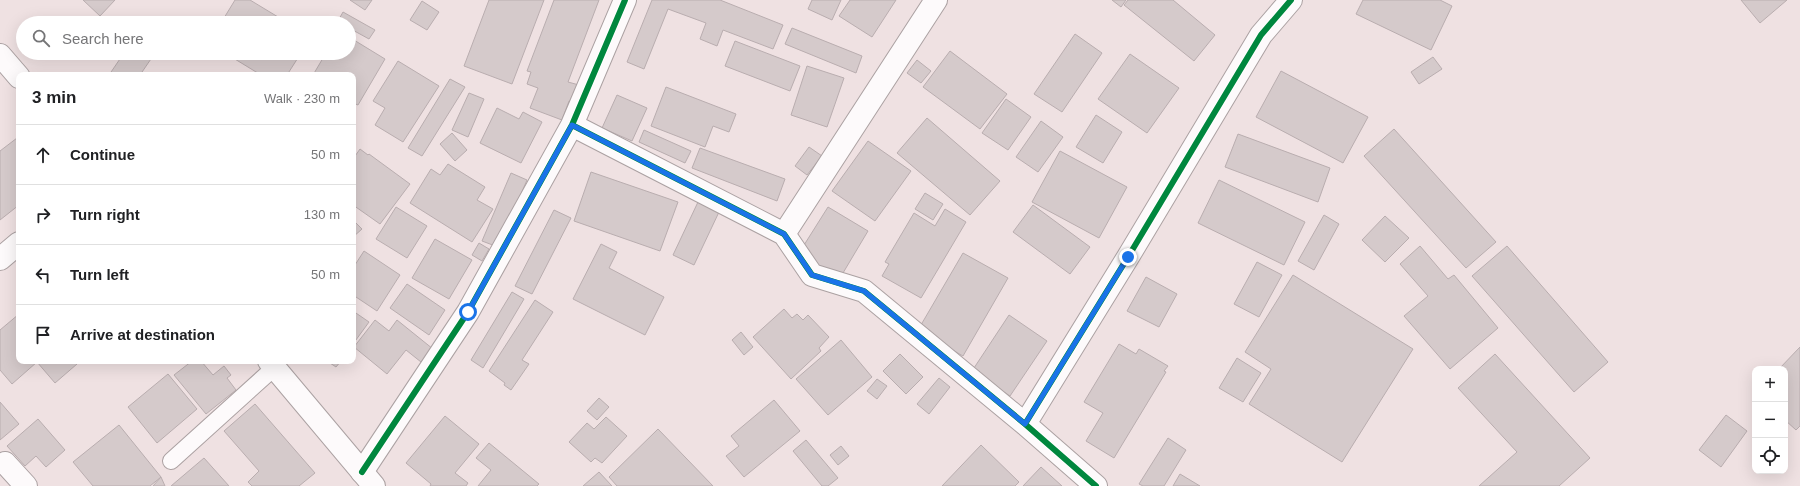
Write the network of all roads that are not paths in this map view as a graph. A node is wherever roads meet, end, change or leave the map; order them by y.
1 (623, 0) edge
2 (936, 0) edge
3 (1291, 0) edge
4 (0, 55) edge
5 (16, 74) edge
6 (572, 125) junction
7 (784, 234) junction
8 (16, 246) edge
9 (0, 259) edge
10 (272, 364) edge
11 (1025, 424) junction
12 (172, 461) dead end
13 (5, 462) dead end
14 (368, 479) edge
15 (26, 486) edge
16 (1096, 486) edge

1 - 6 street
2 - 7 street
3 - 11 street
4 - 5 street
6 - 7 street
6 - 14 street
7 - 11 street
8 - 9 street
10 - 12 lane
10 - 14 street
11 - 16 street
13 - 15 street

